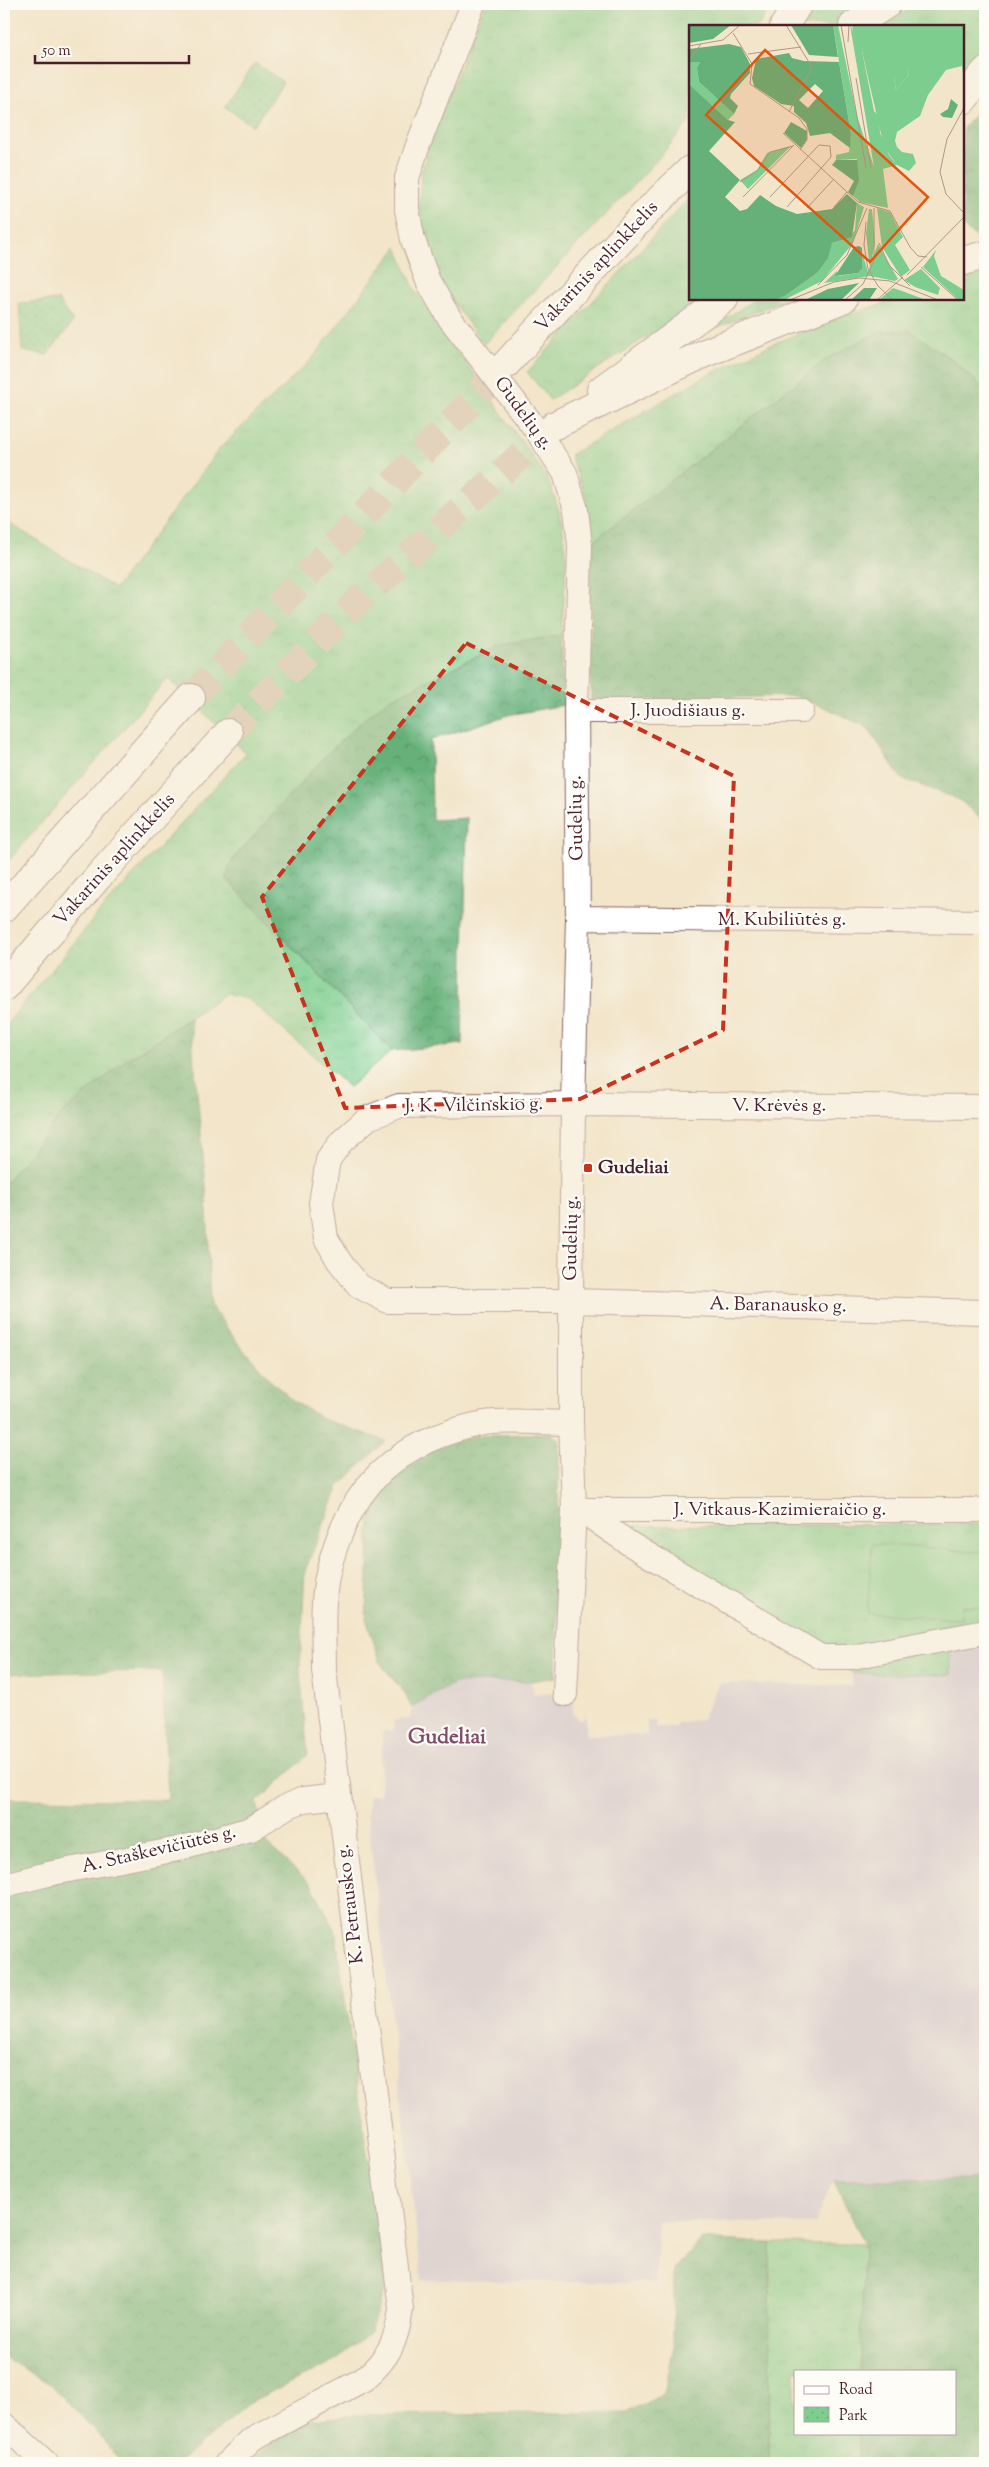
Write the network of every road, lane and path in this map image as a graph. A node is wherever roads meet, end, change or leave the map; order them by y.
1 (473, 4) edge
2 (798, 4) edge
3 (887, 4) edge
4 (785, 25) edge
5 (855, 25) edge
6 (985, 72) edge
7 (964, 99) edge
8 (689, 158) edge
9 (689, 171) edge
10 (647, 212) junction
11 (985, 255) edge
12 (964, 261) edge
13 (723, 300) edge
14 (840, 300) edge
15 (505, 365) tunnel mouth
16 (191, 698) tunnel mouth
17 (576, 711) junction
18 (801, 711) dead end
19 (228, 734) tunnel mouth
20 (4, 908) edge
21 (578, 918) junction
22 (985, 922) edge
23 (4, 988) edge
24 (573, 1104) junction
25 (985, 1107) edge
26 (571, 1301) junction
27 (985, 1312) edge
28 (571, 1423) junction
29 (583, 1510) junction
30 (985, 1510) edge
31 (985, 1632) edge
32 (564, 1694) dead end
33 (338, 1796) junction
34 (4, 1885) edge
35 (4, 2425) edge
36 (46, 2463) edge
37 (227, 2463) edge

1 - 17 street, Gudelių g.
2 - 4 highway
3 - 5 highway
6 - 7 highway
8 - 10 highway
9 - 10 highway, Vakarinis aplinkkelis
10 - 15 highway, Vakarinis aplinkkelis
11 - 12 highway
13 - 14 highway
16 - 20 highway
17 - 18 street, J. Juodišiaus g.
17 - 21 street, Gudelių g.
19 - 23 highway, Vakarinis aplinkkelis
21 - 22 street, M. Kubiliūtės g.
21 - 24 street, Gudelių g.
24 - 25 street, V. Krėvės g.
24 - 26 street, Gudelių g.
24 - 26 street, J. K. Vilčinskio g.
26 - 27 street, A. Baranausko g.
26 - 28 street, Gudelių g.
28 - 29 street, Gudelių g.
28 - 33 street, K. Petrausko g.
29 - 30 street, J. Vitkaus-Kazimieraičio g.
29 - 31 street
29 - 32 street, Gudelių g.
33 - 34 street, A. Staškevičiūtės g.
33 - 37 street, K. Petrausko g.
35 - 36 street

